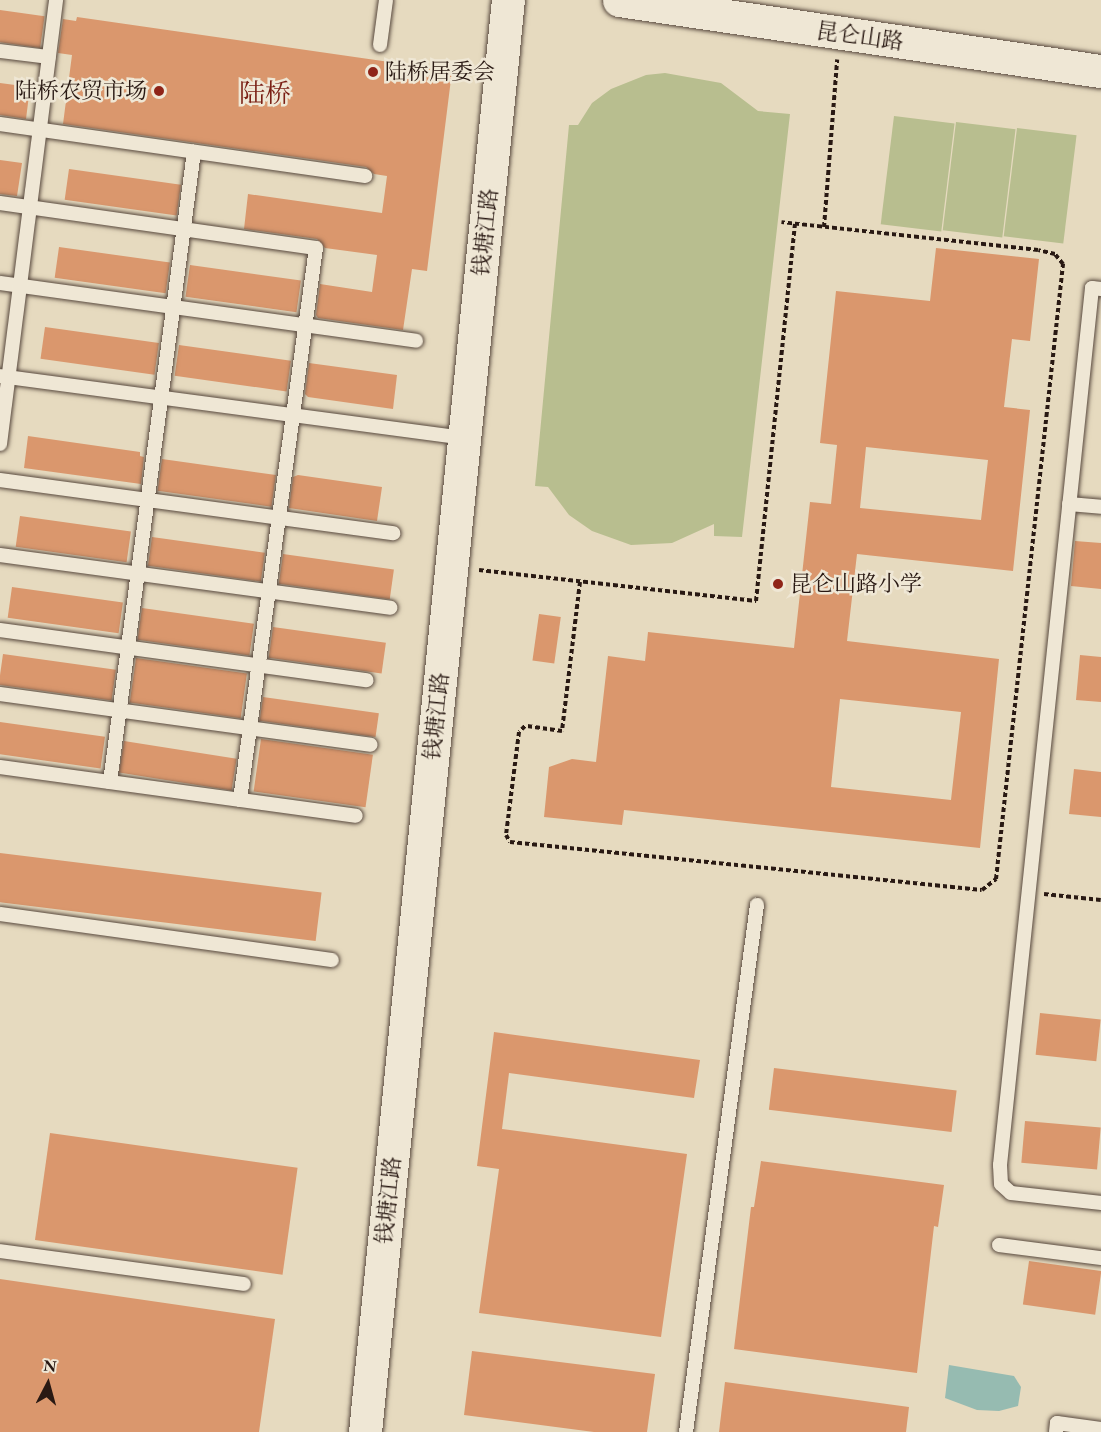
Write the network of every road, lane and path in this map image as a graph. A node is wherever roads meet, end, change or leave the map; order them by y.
1 (56, 0) edge
2 (386, 0) edge
3 (508, 0) edge
4 (619, 0) edge
5 (840, 33) junction
6 (380, 45) dead end
7 (0, 51) edge
8 (49, 57) junction
9 (1101, 71) edge
10 (0, 124) edge
11 (40, 130) junction
12 (194, 152) junction
13 (365, 176) dead end
14 (0, 203) edge
15 (30, 207) junction
16 (782, 222) dead end
17 (795, 224) junction
18 (824, 227) junction
19 (183, 229) junction
20 (0, 283) edge
21 (20, 286) junction
22 (1101, 289) edge
23 (173, 308) junction
24 (305, 326) junction
25 (417, 341) dead end
26 (4, 376) edge
27 (161, 397) junction
28 (293, 415) junction
29 (464, 438) junction
30 (0, 444) edge
31 (0, 480) edge
32 (148, 500) junction
33 (1069, 504) junction
34 (1101, 507) edge
35 (279, 518) junction
36 (393, 533) dead end
37 (0, 555) edge
38 (451, 567) junction
39 (138, 574) junction
40 (580, 582) junction
41 (269, 592) junction
42 (390, 608) dead end
43 (0, 630) edge
44 (128, 648) junction
45 (259, 665) junction
46 (367, 680) dead end
47 (0, 694) edge
48 (120, 711) junction
49 (250, 729) junction
50 (371, 745) dead end
51 (0, 767) edge
52 (110, 782) junction
53 (240, 800) junction
54 (356, 816) dead end
55 (1029, 892) junction
56 (1101, 900) edge
57 (757, 905) dead end
58 (0, 914) edge
59 (332, 960) dead end
60 (1101, 1203) edge
61 (999, 1245) dead end
62 (0, 1251) edge
63 (1101, 1258) edge
64 (244, 1284) dead end
65 (1101, 1429) edge
66 (365, 1432) edge
67 (686, 1432) edge
68 (1056, 1432) edge

1 - 8 lane
2 - 6 lane
3 - 29 street, 钱塘江路
4 - 5 street, 昆仑山路
5 - 9 street, 昆仑山路
5 - 18 path
7 - 8 lane
8 - 11 lane
10 - 11 lane
11 - 12 lane
11 - 15 lane
12 - 13 lane
12 - 19 lane
14 - 15 lane
15 - 19 lane
15 - 21 lane
16 - 17 path
17 - 18 path
17 - 40 path
18 - 40 path
19 - 23 lane
19 - 24 lane
20 - 21 lane
21 - 23 lane
21 - 26 lane
22 - 33 lane
23 - 24 lane
23 - 27 lane
24 - 25 lane
24 - 28 lane
26 - 27 lane
26 - 30 lane
27 - 28 lane
27 - 32 lane
28 - 29 lane
28 - 35 lane
29 - 38 street, 钱塘江路
31 - 32 lane
32 - 35 lane
32 - 39 lane
33 - 34 lane
33 - 55 lane
35 - 36 lane
35 - 41 lane
37 - 39 lane
38 - 40 path
38 - 66 street, 钱塘江路
39 - 41 lane
39 - 44 lane
41 - 42 lane
41 - 45 lane
43 - 44 lane
44 - 45 lane
44 - 48 lane
45 - 46 lane
45 - 49 lane
47 - 48 lane
48 - 49 lane
48 - 52 lane
49 - 50 lane
49 - 53 lane
51 - 52 lane
52 - 53 lane
53 - 54 lane
55 - 56 path
55 - 60 lane
57 - 67 lane
58 - 59 lane
61 - 63 lane
62 - 64 lane
65 - 68 lane

